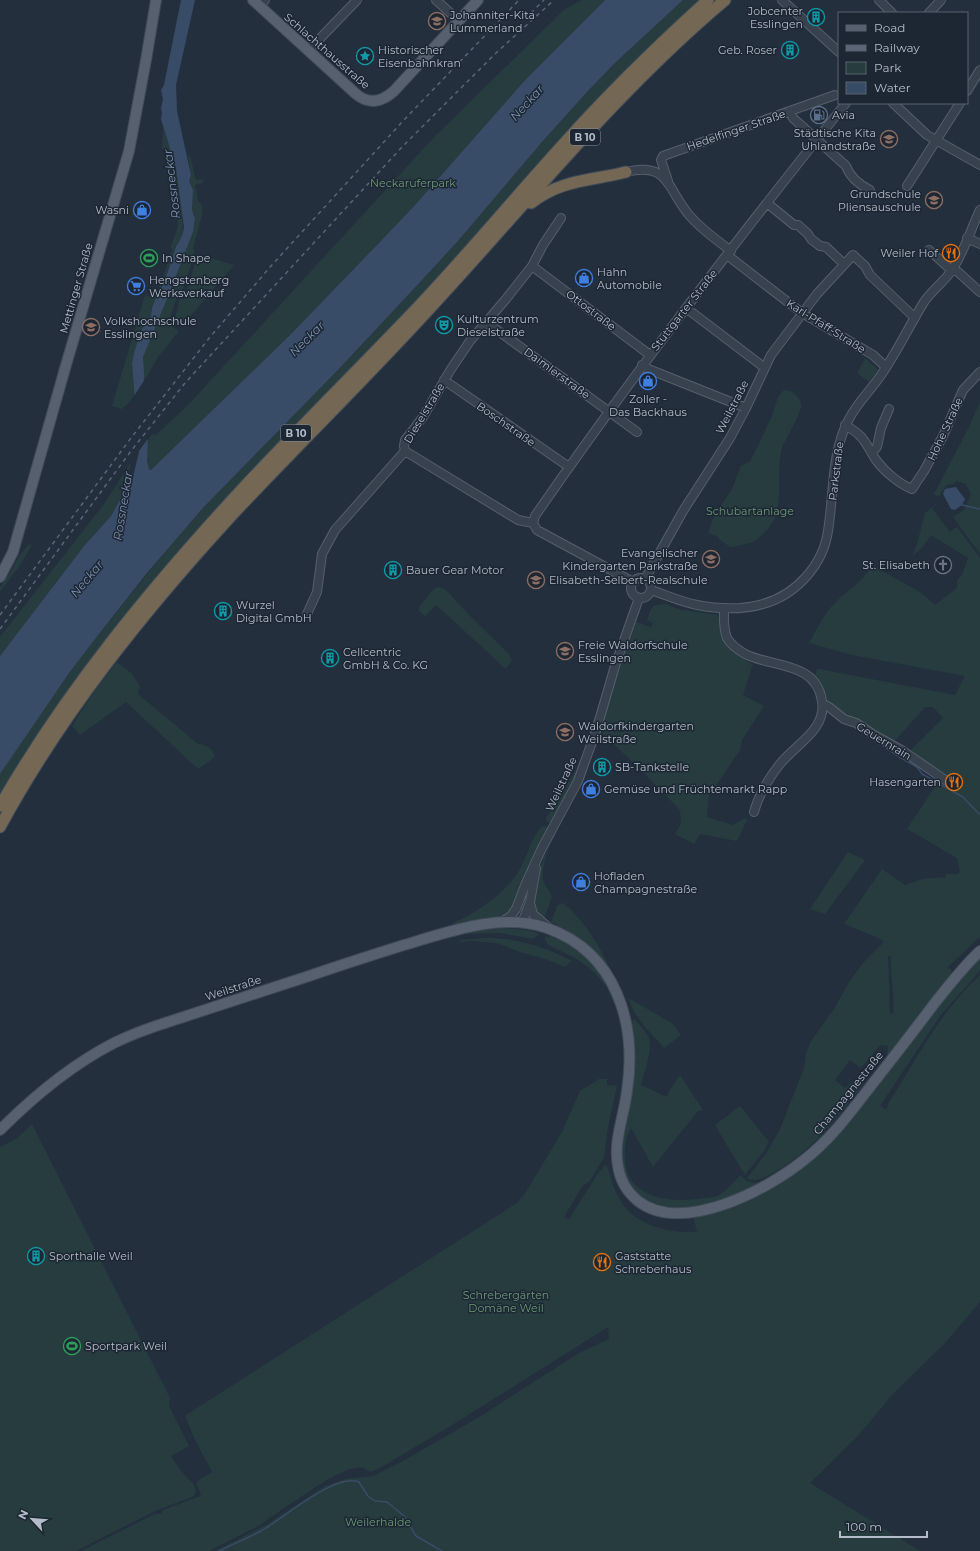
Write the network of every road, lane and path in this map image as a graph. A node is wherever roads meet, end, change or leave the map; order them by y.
1 (156, 0) edge
2 (357, 0) edge
3 (436, 0) edge
4 (478, 0) edge
5 (707, 0) edge
6 (725, 0) edge
7 (734, 0) edge
8 (782, 0) edge
9 (879, 0) edge
10 (941, 0) edge
11 (259, 2) edge
12 (891, 12) edge
13 (930, 12) edge
14 (458, 20) junction
15 (682, 38) junction
16 (308, 51) junction
17 (838, 51) edge
18 (980, 70) edge
19 (968, 89) edge
20 (835, 95) dead end
21 (845, 104) edge
22 (894, 104) edge
23 (959, 104) edge
24 (789, 111) junction
25 (818, 139) junction
26 (937, 140) junction
27 (980, 165) edge
28 (626, 172) joint
29 (668, 181) junction
30 (907, 186) dead end
31 (870, 190) dead end
32 (767, 203) junction
33 (980, 210) edge
34 (514, 217) junction
35 (561, 218) dead end
36 (967, 238) junction
37 (980, 244) edge
38 (930, 250) dead end
39 (729, 253) junction
40 (844, 264) junction
41 (532, 266) junction
42 (952, 269) junction
43 (980, 292) edge
44 (686, 308) junction
45 (802, 313) junction
46 (915, 318) junction
47 (486, 322) junction
48 (650, 355) junction
49 (642, 365) junction
50 (886, 367) junction
51 (765, 368) junction
52 (980, 372) edge
53 (444, 380) junction
54 (746, 408) junction
55 (888, 409) dead end
56 (608, 411) junction
57 (846, 425) junction
58 (637, 432) dead end
59 (405, 451) junction
60 (872, 452) junction
61 (568, 467) junction
62 (533, 524) junction
63 (0, 577) edge
64 (645, 579) junction
65 (633, 582) junction
66 (651, 590) junction
67 (639, 598) junction
68 (724, 608) junction
69 (307, 614) dead end
70 (823, 704) junction
71 (945, 780) dead end
72 (0, 806) edge
73 (754, 812) dead end
74 (0, 827) edge
75 (536, 863) junction
76 (520, 901) junction
77 (530, 902) junction
78 (536, 922) junction
79 (499, 923) junction
80 (522, 924) junction
81 (980, 951) edge
82 (0, 1130) edge

1 - 63 main road, Mettinger Straße
2 - 16 street
3 - 14 street
4 - 14 main road
5 - 72 highway, B 10
6 - 15 highway, B 10
7 - 15 highway
8 - 17 street
9 - 12 street
10 - 13 street
11 - 16 main road, Schlachthausstraße
14 - 16 main road, Schlachthausstraße
15 - 34 highway, B 10
18 - 19 street
20 - 24 street, Hedelfinger Straße
21 - 25 street, Stuttgarter Straße
22 - 26 street
23 - 26 street
24 - 25 street
24 - 29 street, Hedelfinger Straße
25 - 31 street
25 - 32 street, Stuttgarter Straße
26 - 27 street
26 - 30 street
28 - 29 street, Karl-Pfaff-Straße
28 - 34 highway
29 - 39 street, Karl-Pfaff-Straße
32 - 39 street, Stuttgarter Straße
32 - 40 street
33 - 36 street, Parkstraße
34 - 74 highway, B 10
35 - 41 street, Dieselstraße
36 - 37 street
36 - 42 street, Parkstraße
38 - 42 street
39 - 44 street, Stuttgarter Straße
39 - 45 street, Karl-Pfaff-Straße
40 - 45 street, Weilstraße
40 - 46 street, Weilstraße
41 - 47 street, Dieselstraße
41 - 48 street, Ottostraße
42 - 43 street
42 - 46 street, Parkstraße
44 - 48 street, Stuttgarter Straße
44 - 51 street
45 - 50 street, Karl-Pfaff-Straße
45 - 51 street, Weilstraße
46 - 50 street, Parkstraße
47 - 53 street, Dieselstraße
47 - 56 street, Daimlerstraße
48 - 49 street, Stuttgarter Straße
49 - 54 street
49 - 56 street, Stuttgarter Straße
50 - 57 street, Parkstraße
51 - 54 street, Weilstraße
52 - 60 street, Hohe Straße
53 - 59 street, Dieselstraße
53 - 61 street, Boschstraße
54 - 64 street, Weilstraße
55 - 60 street
56 - 58 street, Daimlerstraße
56 - 61 street, Stuttgarter Straße
57 - 60 street
57 - 68 street, Parkstraße
59 - 62 street
59 - 69 street, Dieselstraße
61 - 62 street, Stuttgarter Straße
62 - 65 street
64 - 65 street
64 - 66 street
65 - 67 street
66 - 67 street
66 - 68 street, Parkstraße
67 - 75 street, Weilstraße
68 - 70 street
70 - 71 street, Geuernrain
70 - 73 street
75 - 76 street, Weilstraße
75 - 77 street, Weilstraße
76 - 79 street, Weilstraße
76 - 80 street
77 - 78 street
77 - 80 street, Weilstraße
78 - 80 main road, Champagnestraße
78 - 81 main road, Champagnestraße
79 - 80 main road, Weilstraße
79 - 82 main road, Weilstraße

